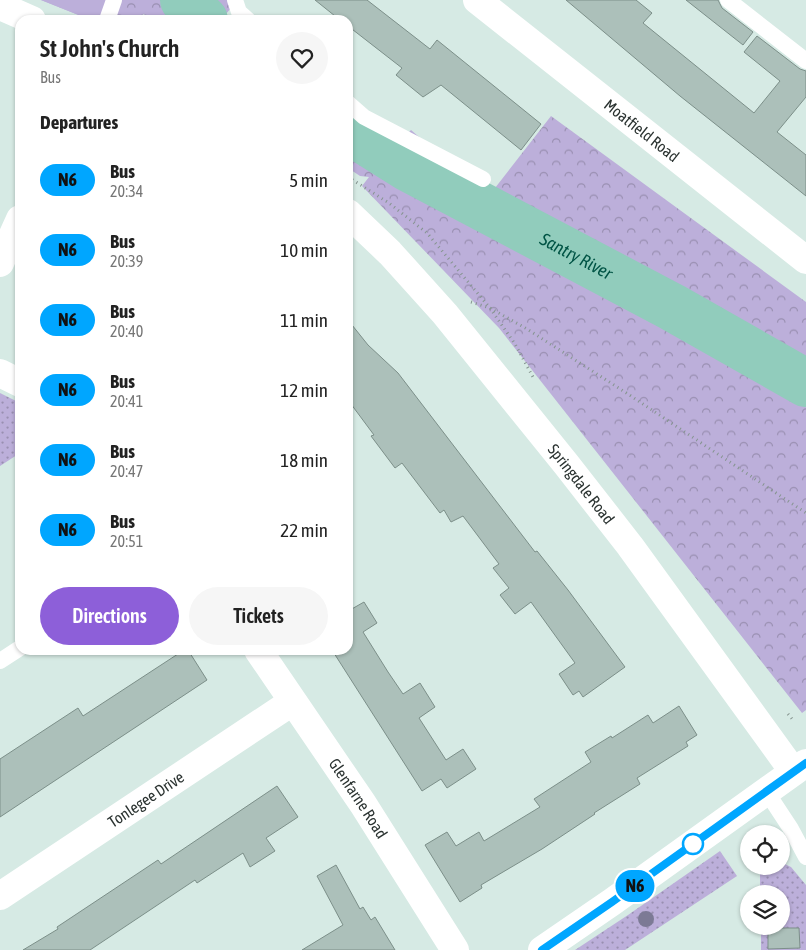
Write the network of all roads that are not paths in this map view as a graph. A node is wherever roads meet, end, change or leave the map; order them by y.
1 (114, 0) edge
2 (235, 0) edge
3 (477, 0) edge
4 (728, 0) edge
5 (0, 6) edge
6 (21, 15) edge
7 (109, 15) edge
8 (242, 15) edge
9 (806, 61) edge
10 (353, 107) edge
11 (484, 179) dead end
12 (353, 218) edge
13 (15, 230) edge
14 (806, 260) edge
15 (0, 263) edge
16 (0, 373) edge
17 (15, 380) edge
18 (15, 651) edge
19 (261, 655) edge
20 (0, 661) edge
21 (292, 702) junction
22 (800, 767) edge
23 (766, 791) junction
24 (806, 857) edge
25 (0, 896) edge
26 (455, 950) edge
27 (542, 950) edge

1 - 7 lane
2 - 8 lane
3 - 14 street, Moatfield Road
4 - 9 lane
5 - 6 street
10 - 11 lane
12 - 22 street, Springdale Road
13 - 15 street
16 - 17 street
18 - 20 lane
19 - 21 street, Glenfarne Road
21 - 25 street, Tonlegee Drive
21 - 26 street, Glenfarne Road
22 - 23 street
23 - 24 lane
23 - 27 street

